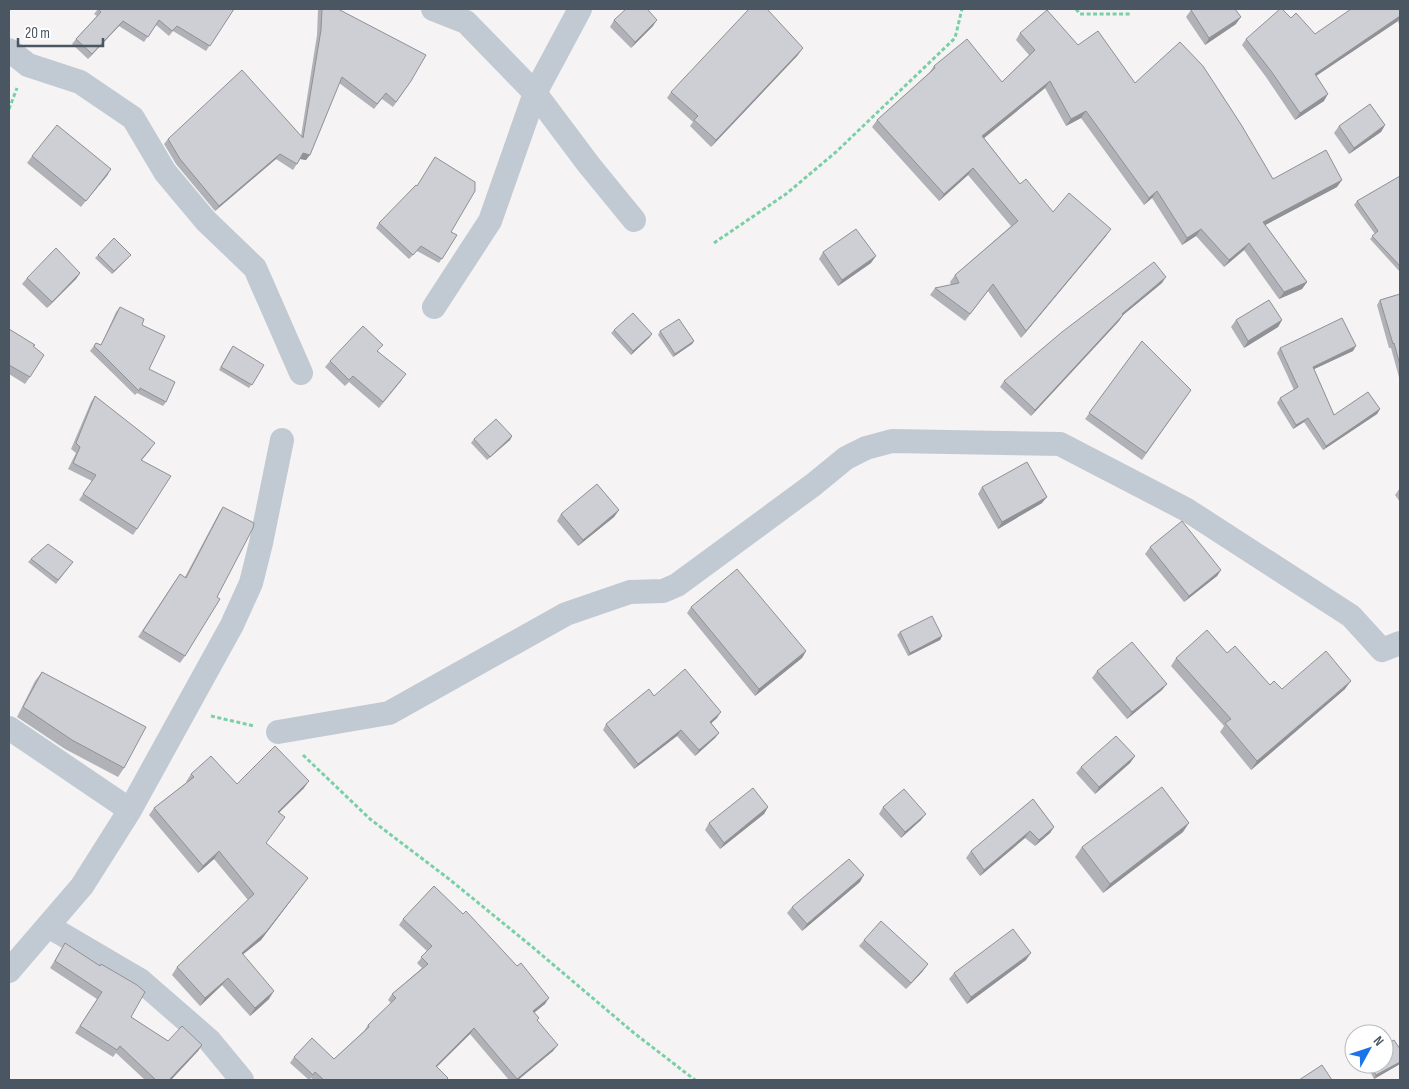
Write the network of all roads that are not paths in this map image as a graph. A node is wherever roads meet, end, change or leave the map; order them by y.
1 (433, 9) edge
2 (580, 9) edge
3 (9, 50) edge
4 (535, 93) junction
5 (634, 220) dead end
6 (434, 307) dead end
7 (301, 373) dead end
8 (282, 440) dead end
9 (1400, 643) edge
10 (9, 728) edge
11 (278, 732) road end
12 (130, 810) junction
13 (48, 926) junction
14 (9, 971) edge
15 (242, 1080) edge

1 - 4 street
2 - 4 street
3 - 7 street
4 - 5 street
4 - 6 street
8 - 12 street
9 - 11 street
10 - 12 street
12 - 13 street
13 - 14 street
13 - 15 street

